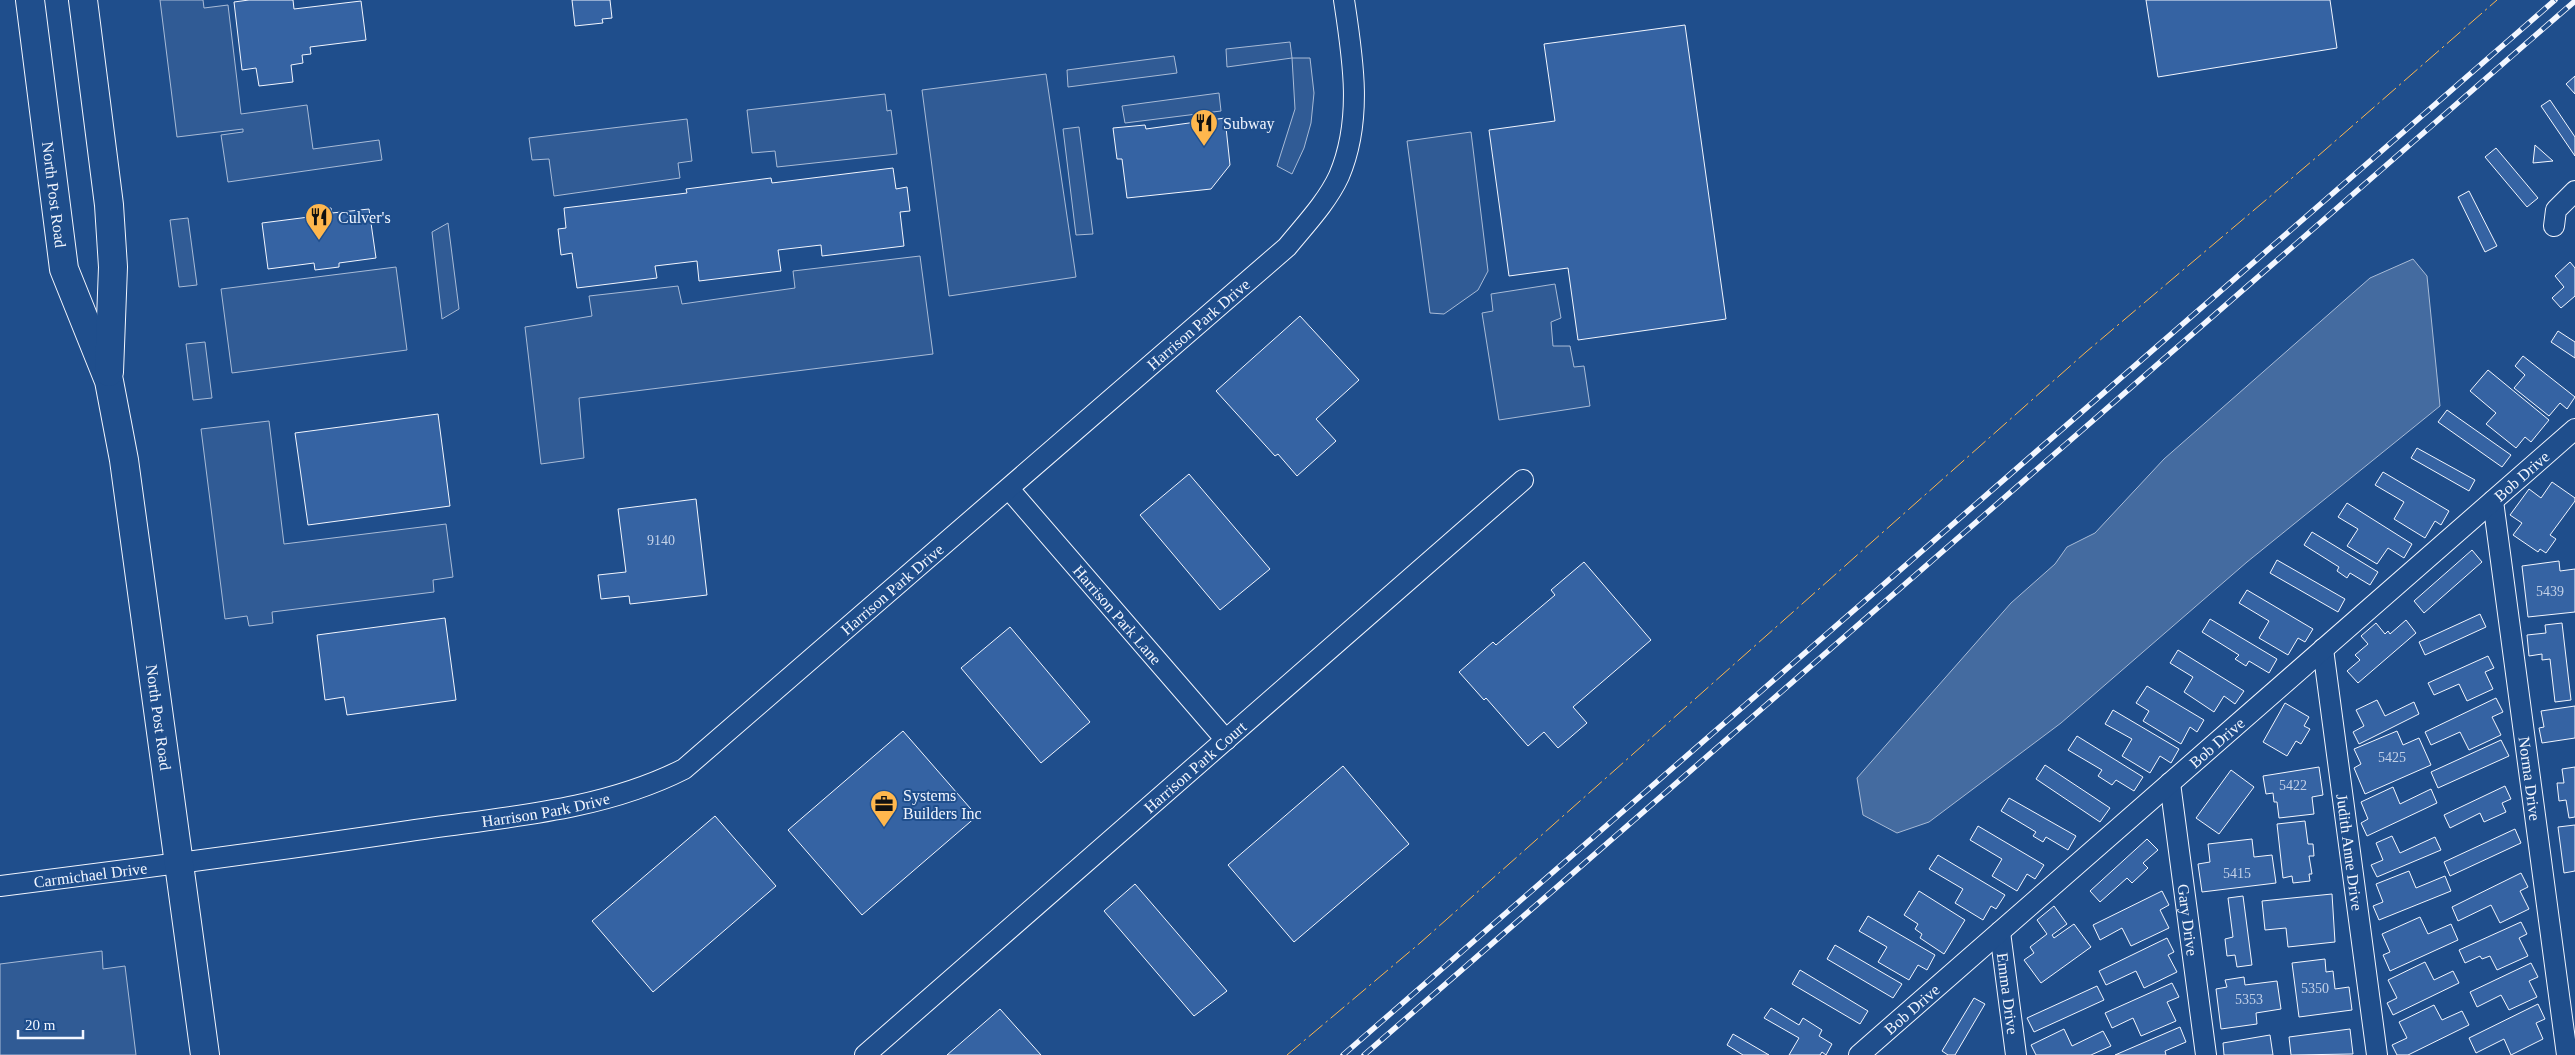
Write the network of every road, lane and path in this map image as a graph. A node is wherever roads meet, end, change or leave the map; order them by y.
1 (30, 0) edge
2 (83, 0) edge
3 (1344, 0) edge
4 (2575, 192) edge
5 (2554, 226) dead end
6 (109, 381) junction
7 (2575, 429) edge
8 (1523, 480) dead end
9 (1009, 489) junction
10 (2493, 501) junction
11 (2323, 649) junction
12 (1226, 740) junction
13 (2170, 782) junction
14 (181, 864) junction
15 (0, 886) edge
16 (2000, 932) junction
17 (205, 1055) edge
18 (865, 1055) edge
19 (1859, 1055) edge
20 (2016, 1055) edge
21 (2206, 1055) edge
22 (2377, 1055) edge
23 (2567, 1055) edge

1 - 6 main road, North Post Road
2 - 6 main road, North Post Road
3 - 9 street, Harrison Park Drive
4 - 5 street
6 - 14 main road, North Post Road
7 - 10 street, Bob Drive
8 - 12 street, Harrison Park Court
9 - 12 street, Harrison Park Lane
9 - 14 street, Harrison Park Drive
10 - 11 street, Bob Drive
10 - 23 street, Norma Drive
11 - 13 street, Bob Drive
11 - 22 street, Judith Anne Drive
12 - 18 street, Harrison Park Court
13 - 16 street, Bob Drive
13 - 21 street, Gary Drive
14 - 15 street, Carmichael Drive
14 - 17 main road, North Post Road
16 - 19 street, Bob Drive
16 - 20 street, Emma Drive

